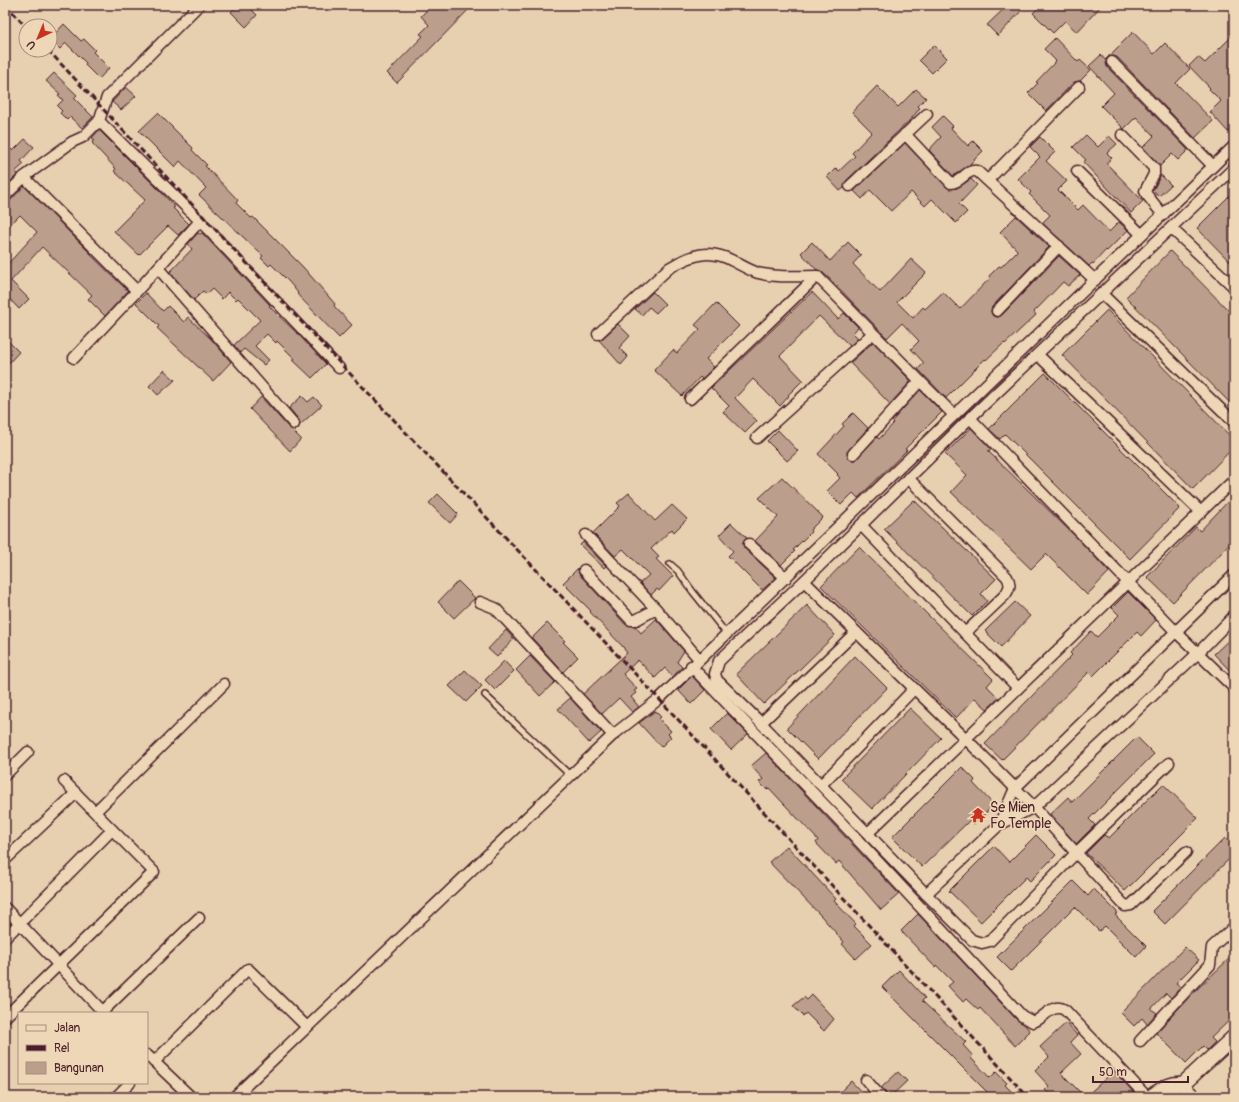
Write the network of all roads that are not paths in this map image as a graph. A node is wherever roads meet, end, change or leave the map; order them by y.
1 (199, 5) edge
2 (1112, 62) dead end
3 (1079, 87) dead end
4 (927, 114) dead end
5 (98, 121) junction
6 (905, 134) junction
7 (1122, 135) dead end
8 (1234, 146) edge
9 (1214, 166) junction
10 (1234, 168) edge
11 (1077, 171) dead end
12 (24, 177) junction
13 (988, 180) junction
14 (850, 186) dead end
15 (5, 196) edge
16 (1163, 215) junction
17 (200, 222) junction
18 (1171, 228) junction
19 (1142, 234) junction
20 (1059, 246) junction
21 (158, 268) junction
22 (817, 276) junction
23 (1095, 280) junction
24 (1234, 287) edge
25 (137, 291) junction
26 (1102, 294) junction
27 (997, 311) dead end
28 (598, 334) dead end
29 (872, 334) junction
30 (1038, 355) junction
31 (74, 358) dead end
32 (339, 368) dead end
33 (920, 382) junction
34 (690, 399) dead end
35 (954, 415) junction
36 (970, 418) junction
37 (1234, 422) edge
38 (294, 424) dead end
39 (757, 438) dead end
40 (853, 454) dead end
41 (908, 478) junction
42 (1234, 480) edge
43 (1201, 512) junction
44 (860, 525) junction
45 (586, 535) dead end
46 (749, 544) dead end
47 (670, 564) dead end
48 (584, 570) dead end
49 (1234, 576) edge
50 (786, 578) junction
51 (804, 581) junction
52 (1128, 583) junction
53 (480, 602) dead end
54 (656, 609) junction
55 (1234, 616) edge
56 (856, 632) junction
57 (1176, 632) junction
58 (726, 633) junction
59 (965, 633) junction
60 (1197, 654) junction
61 (699, 659) junction
62 (691, 666) junction
63 (224, 684) dead end
64 (1018, 688) junction
65 (1234, 688) edge
66 (914, 689) junction
67 (485, 695) dead end
68 (761, 723) junction
69 (613, 735) junction
70 (966, 739) junction
71 (28, 752) dead end
72 (1168, 763) dead end
73 (5, 775) edge
74 (571, 776) junction
75 (64, 781) dead end
76 (821, 785) junction
77 (1015, 788) junction
78 (76, 793) junction
79 (1034, 807) junction
80 (95, 812) junction
81 (999, 825) junction
82 (112, 830) junction
83 (868, 833) junction
84 (1186, 852) dead end
85 (1076, 853) junction
86 (5, 860) edge
87 (926, 894) junction
88 (5, 908) edge
89 (199, 918) dead end
90 (20, 923) junction
91 (1234, 927) edge
92 (5, 938) edge
93 (59, 965) junction
94 (102, 1012) edge
95 (5, 1017) edge
96 (307, 1027) junction
97 (1234, 1037) edge
98 (1140, 1041) dead end
99 (150, 1061) edge
100 (866, 1080) dead end
101 (129, 1084) edge
102 (1183, 1084) junction
103 (116, 1097) edge
104 (190, 1097) edge
105 (234, 1097) edge
106 (882, 1097) edge
107 (1147, 1097) edge
108 (1150, 1097) edge
109 (1196, 1097) edge

1 - 5 street
2 - 9 street
3 - 13 street
4 - 6 street
5 - 12 street
5 - 17 street
6 - 13 street
6 - 14 street
7 - 16 street
8 - 9 street
9 - 16 street
10 - 18 street
11 - 19 street
12 - 15 street
12 - 25 street
13 - 20 street
16 - 19 street
17 - 21 street
17 - 32 street
18 - 24 street
18 - 26 street
19 - 23 street
20 - 23 street
20 - 27 street
21 - 25 street
21 - 38 street
22 - 28 street
22 - 29 street
22 - 34 street
23 - 35 street
25 - 31 street
26 - 30 street
26 - 37 street
29 - 33 street
29 - 39 street
30 - 36 street
30 - 43 street
33 - 35 street
33 - 40 street
35 - 50 street
36 - 41 street
36 - 52 street
41 - 44 street
41 - 59 street
42 - 43 street
43 - 52 street
44 - 51 street
44 - 59 street
45 - 54 street
46 - 50 street
47 - 58 lane
48 - 54 street
49 - 57 street
50 - 58 street
51 - 56 street
51 - 68 street
52 - 57 street
52 - 64 street
53 - 69 street
54 - 61 street
55 - 60 street
56 - 66 street
56 - 68 street
57 - 60 street
57 - 77 street
58 - 61 street
59 - 64 street
60 - 65 street
60 - 79 street
61 - 62 street
62 - 69 street
62 - 107 street
63 - 80 street
64 - 70 street
66 - 70 street
66 - 76 street
67 - 74 lane
68 - 76 street
69 - 74 street
70 - 77 street
70 - 83 street
71 - 73 street
72 - 85 street
74 - 96 street
75 - 78 street
76 - 83 street
77 - 79 street
77 - 81 street
78 - 80 street
78 - 86 street
79 - 81 street
79 - 85 street
80 - 82 street
81 - 87 street
82 - 90 street
82 - 93 street
83 - 87 street
84 - 85 street
85 - 87 street
88 - 90 street
89 - 94 street
90 - 92 street
90 - 93 street
91 - 98 street
93 - 94 street
93 - 95 street
96 - 99 street
96 - 105 street
97 - 102 main road
99 - 104 street
100 - 106 street
101 - 103 street
102 - 108 main road
102 - 109 street

